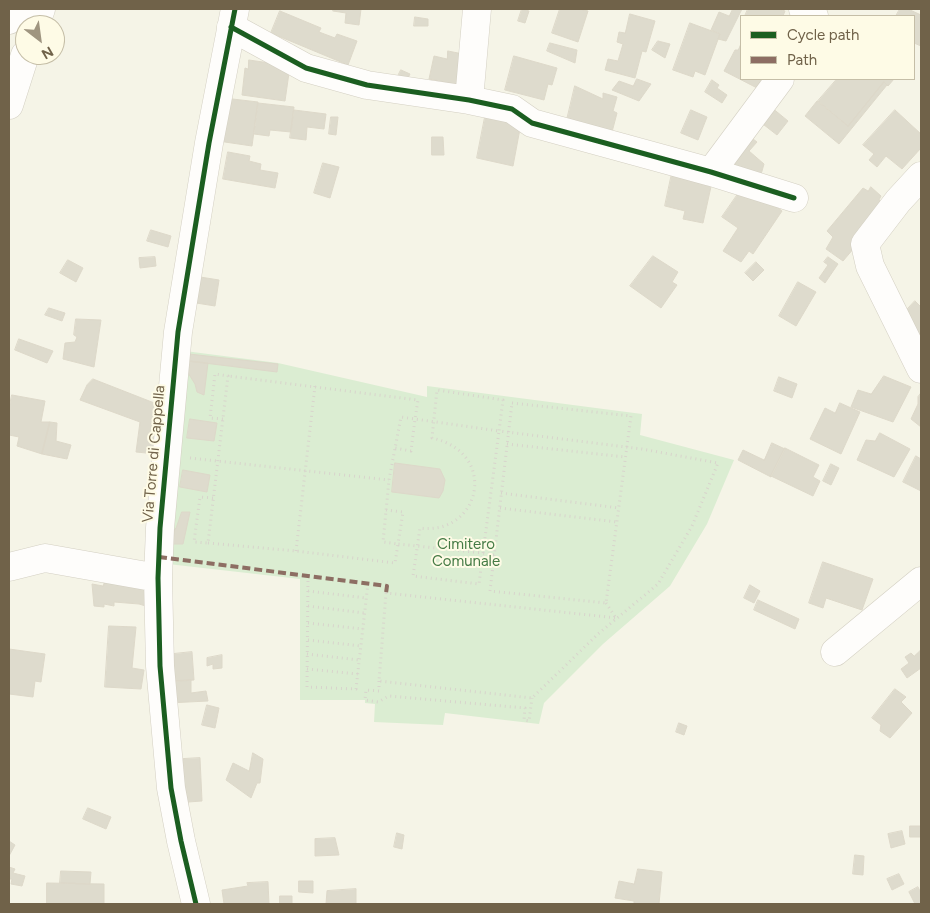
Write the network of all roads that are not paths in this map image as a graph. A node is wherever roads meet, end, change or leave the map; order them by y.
1 (18, 9) edge
2 (477, 9) edge
3 (233, 18) edge
4 (9, 20) edge
5 (22, 65) edge
6 (779, 80) edge
7 (469, 100) junction
8 (9, 105) edge
9 (711, 172) junction
10 (921, 176) edge
11 (794, 198) dead end
12 (921, 369) edge
13 (9, 567) edge
14 (158, 578) junction
15 (921, 581) edge
16 (835, 652) dead end
17 (196, 904) edge

1 - 4 street
2 - 7 street
3 - 7 street
3 - 14 street, Via Torre di Cappella
5 - 8 street
6 - 9 street
7 - 9 street
9 - 11 street
10 - 12 street
13 - 14 street
14 - 17 street, Via Torre di Cappella
15 - 16 street

